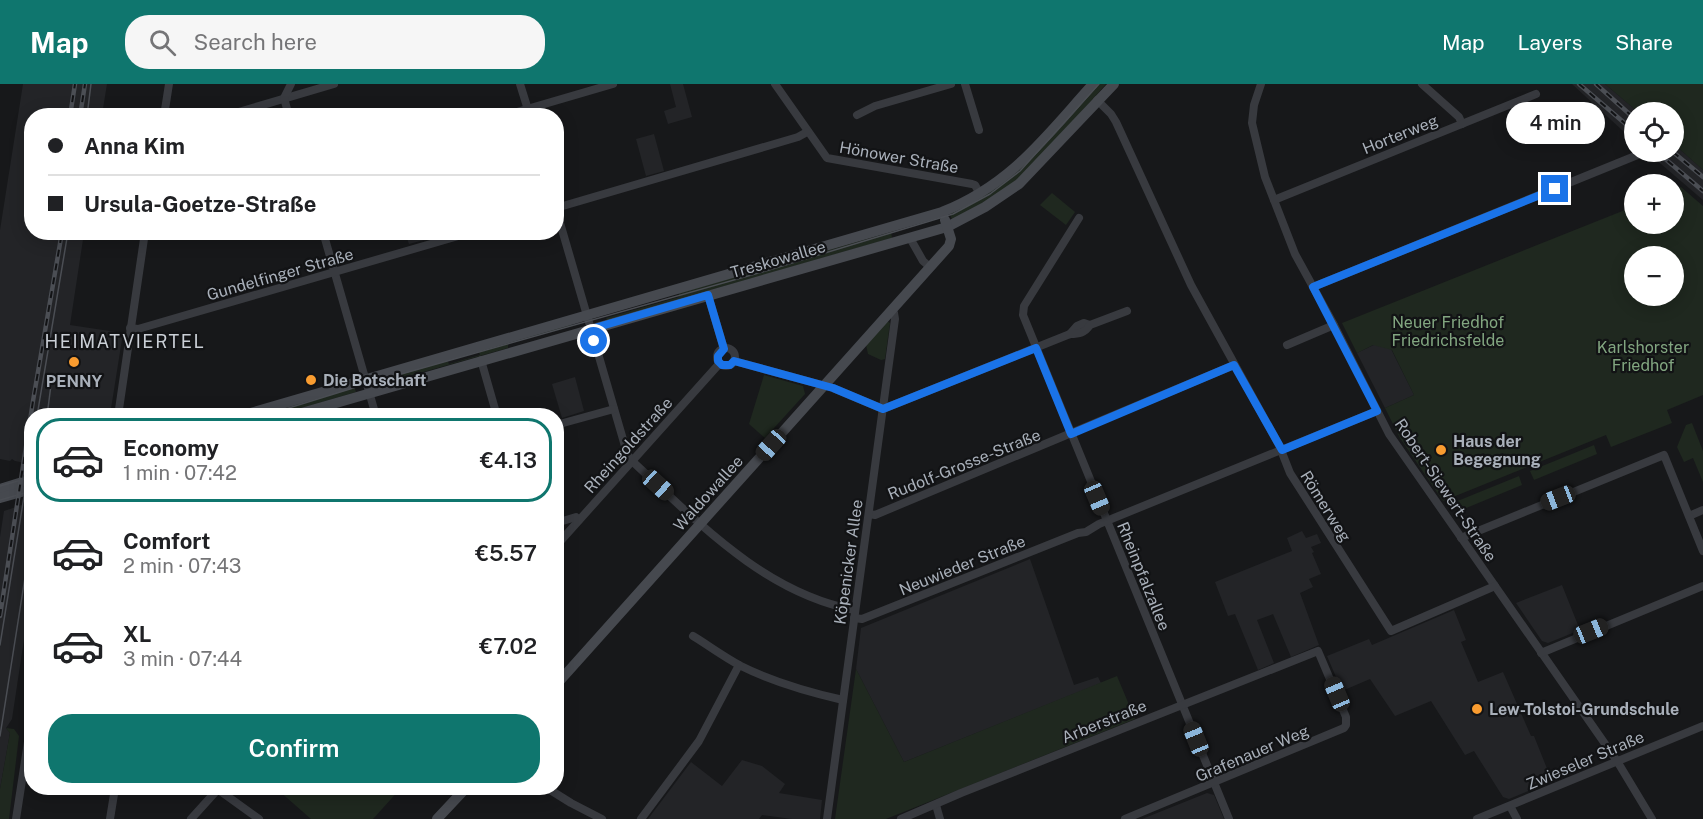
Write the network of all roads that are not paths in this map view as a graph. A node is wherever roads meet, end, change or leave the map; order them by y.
1 (169, 84) edge
2 (291, 84) edge
3 (334, 84) edge
4 (520, 84) edge
5 (613, 84) edge
6 (775, 84) edge
7 (951, 84) edge
8 (965, 84) edge
9 (1094, 84) edge
10 (1114, 84) edge
11 (1261, 84) edge
12 (1422, 84) edge
13 (1536, 94) dead end
14 (284, 98) junction
15 (1097, 100) junction
16 (165, 108) edge
17 (251, 108) edge
18 (287, 108) edge
19 (528, 108) edge
20 (541, 108) edge
21 (857, 115) dead end
22 (1462, 124) junction
23 (979, 130) dead end
24 (810, 135) junction
25 (1624, 161) edge
26 (980, 194) junction
27 (1274, 200) junction
28 (564, 207) edge
29 (942, 212) junction
30 (1078, 218) dead end
31 (948, 227) junction
32 (564, 236) edge
33 (910, 238) junction
34 (144, 240) edge
35 (325, 240) edge
36 (444, 240) edge
37 (930, 267) junction
38 (334, 272) junction
39 (1313, 287) junction
40 (708, 295) junction
41 (891, 310) junction
42 (1128, 310) dead end
43 (587, 315) junction
44 (1334, 325) junction
45 (130, 328) junction
46 (591, 329) junction
47 (1287, 345) dead end
48 (1036, 348) junction
49 (724, 349) junction
50 (481, 360) junction
51 (734, 361) junction
52 (720, 363) junction
53 (1234, 365) junction
54 (365, 380) junction
55 (824, 386) junction
56 (369, 392) junction
57 (119, 408) edge
58 (268, 408) edge
59 (317, 408) edge
60 (374, 408) edge
61 (495, 408) edge
62 (614, 409) junction
63 (883, 409) junction
64 (1377, 411) junction
65 (564, 423) edge
66 (1071, 434) junction
67 (1282, 450) junction
68 (632, 461) junction
69 (24, 482) edge
70 (0, 489) edge
71 (24, 491) edge
72 (0, 498) edge
73 (1703, 510) edge
74 (869, 514) junction
75 (1689, 516) junction
76 (579, 520) junction
77 (564, 521) edge
78 (1103, 522) junction
79 (700, 524) junction
80 (564, 537) edge
81 (1461, 538) junction
82 (1703, 551) edge
83 (1495, 586) junction
84 (1703, 586) edge
85 (855, 614) junction
86 (693, 636) dead end
87 (1318, 651) joint
88 (1541, 653) junction
89 (739, 665) junction
90 (564, 676) edge
91 (843, 700) junction
92 (1183, 706) junction
93 (1703, 726) edge
94 (1617, 761) junction
95 (24, 772) edge
96 (1214, 783) junction
97 (114, 795) edge
98 (212, 795) edge
99 (227, 795) edge
100 (459, 795) edge
101 (558, 795) edge
102 (936, 805) junction
103 (1510, 806) junction
104 (16, 819) edge
105 (110, 819) edge
106 (191, 819) edge
107 (259, 819) edge
108 (437, 819) edge
109 (602, 819) edge
110 (641, 819) edge
111 (826, 819) edge
112 (901, 819) edge
113 (940, 819) edge
114 (1125, 819) edge
115 (1229, 819) edge
116 (1477, 819) edge
117 (1517, 819) edge
118 (1652, 819) edge

1 - 16 street
2 - 14 street
3 - 14 street
4 - 19 street
5 - 20 street
6 - 24 street, Hönower Straße
7 - 21 street, Hönower Straße
8 - 23 street
9 - 26 main road, Treskowallee
10 - 15 main road, Treskowallee
11 - 27 street, Robert-Siewert-Straße
12 - 22 street
13 - 22 street, Horterweg
14 - 17 street
14 - 18 street
15 - 31 main road, Treskowallee
15 - 53 street, Römerweg
22 - 27 street, Horterweg
24 - 26 street, Hönower Straße
24 - 28 street
25 - 39 street
26 - 29 main road, Treskowallee
27 - 39 street, Robert-Siewert-Straße
29 - 31 main road
29 - 43 main road, Treskowallee
30 - 48 street, Rheinpfalzallee
31 - 33 main road, Treskowallee
31 - 37 main road, Waldowallee
32 - 43 street
33 - 37 street
33 - 40 main road, Treskowallee
34 - 45 street
35 - 38 street
36 - 38 street, Gundelfinger Straße
37 - 41 main road, Waldowallee
38 - 45 street, Gundelfinger Straße
38 - 54 street
39 - 44 street, Robert-Siewert-Straße
40 - 46 main road, Treskowallee
40 - 49 street
41 - 55 main road, Waldowallee
41 - 63 street, Köpenicker Allee
42 - 48 street
43 - 46 street
43 - 54 main road, Treskowallee
44 - 47 street
44 - 64 street, Robert-Siewert-Straße
45 - 57 street
46 - 50 main road, Treskowallee
46 - 62 street
48 - 63 street
48 - 66 street, Rheinpfalzallee
49 - 51 street
49 - 52 street
50 - 56 main road, Treskowallee
50 - 61 street
51 - 52 street
51 - 55 street
52 - 68 street, Rheingoldstraße
53 - 66 street, Rudolf-Grosse-Straße
53 - 67 street, Römerweg
54 - 56 street
54 - 58 main road, Treskowallee
55 - 63 street
55 - 79 main road, Waldowallee
56 - 59 main road, Treskowallee
56 - 60 street
62 - 65 street
62 - 68 street
63 - 74 street, Köpenicker Allee
64 - 67 street, Neuwieder Straße
64 - 81 street, Robert-Siewert-Straße
66 - 74 street, Rudolf-Grosse-Straße
66 - 78 street, Rheinpfalzallee
67 - 78 street, Neuwieder Straße
67 - 83 street, Römerweg
68 - 76 street, Rheingoldstraße
68 - 79 street
69 - 70 main road
71 - 72 main road
73 - 75 street
74 - 85 street, Köpenicker Allee
75 - 81 street
75 - 82 street
76 - 77 street
76 - 80 street, Rheingoldstraße
78 - 85 street, Neuwieder Straße
78 - 92 street, Rheinpfalzallee
79 - 85 street
79 - 90 main road, Waldowallee
81 - 83 street, Robert-Siewert-Straße
83 - 88 street, Robert-Siewert-Straße
84 - 88 street
85 - 91 street, Köpenicker Allee
86 - 89 street
87 - 92 street, Arberstraße
87 - 96 street, Grafenauer Weg
88 - 94 street, Robert-Siewert-Straße
89 - 91 street
89 - 110 street
91 - 111 street, Köpenicker Allee
92 - 96 street, Rheinpfalzallee
92 - 102 street, Arberstraße
93 - 94 street, Zwieseler Straße
94 - 103 street, Zwieseler Straße
94 - 118 street, Robert-Siewert-Straße
95 - 104 street
96 - 114 street, Grafenauer Weg
96 - 115 street, Rheinpfalzallee
97 - 105 street
98 - 106 street
99 - 107 street
100 - 108 main road
101 - 109 street
102 - 112 street, Arberstraße
102 - 113 street
103 - 116 street, Zwieseler Straße
103 - 117 street

